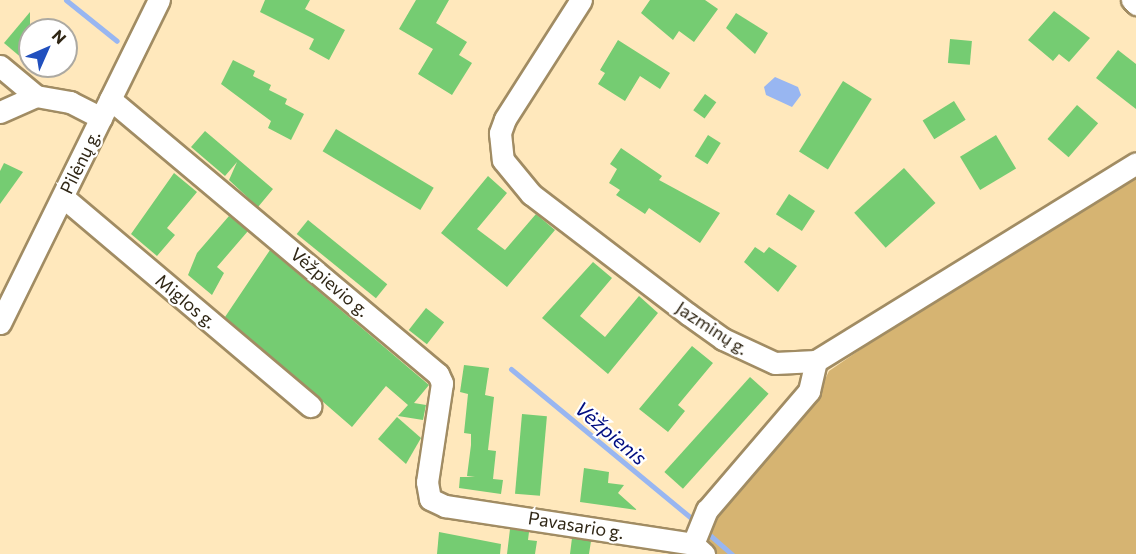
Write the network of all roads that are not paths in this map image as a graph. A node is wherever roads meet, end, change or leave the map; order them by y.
1 (159, 0) edge
2 (581, 0) edge
3 (1132, 0) edge
4 (1136, 4) edge
5 (0, 66) edge
6 (36, 96) junction
7 (110, 99) junction
8 (0, 112) edge
9 (101, 118) junction
10 (1136, 163) edge
11 (63, 197) junction
12 (0, 324) edge
13 (816, 361) junction
14 (310, 406) dead end
15 (445, 506) joint
16 (699, 549) edge

1 - 7 street, Pilėnų g.
2 - 13 street, Jazminų g.
3 - 4 street
5 - 6 street
6 - 8 street
6 - 9 street
7 - 9 street, Pilėnų g.
7 - 15 street, Vėžpievio g.
9 - 11 street, Pilėnų g.
10 - 13 street, Jazminų g.
11 - 12 street, Pilėnų g.
11 - 14 street, Miglos g.
13 - 16 street
15 - 16 street, Pavasario g.

